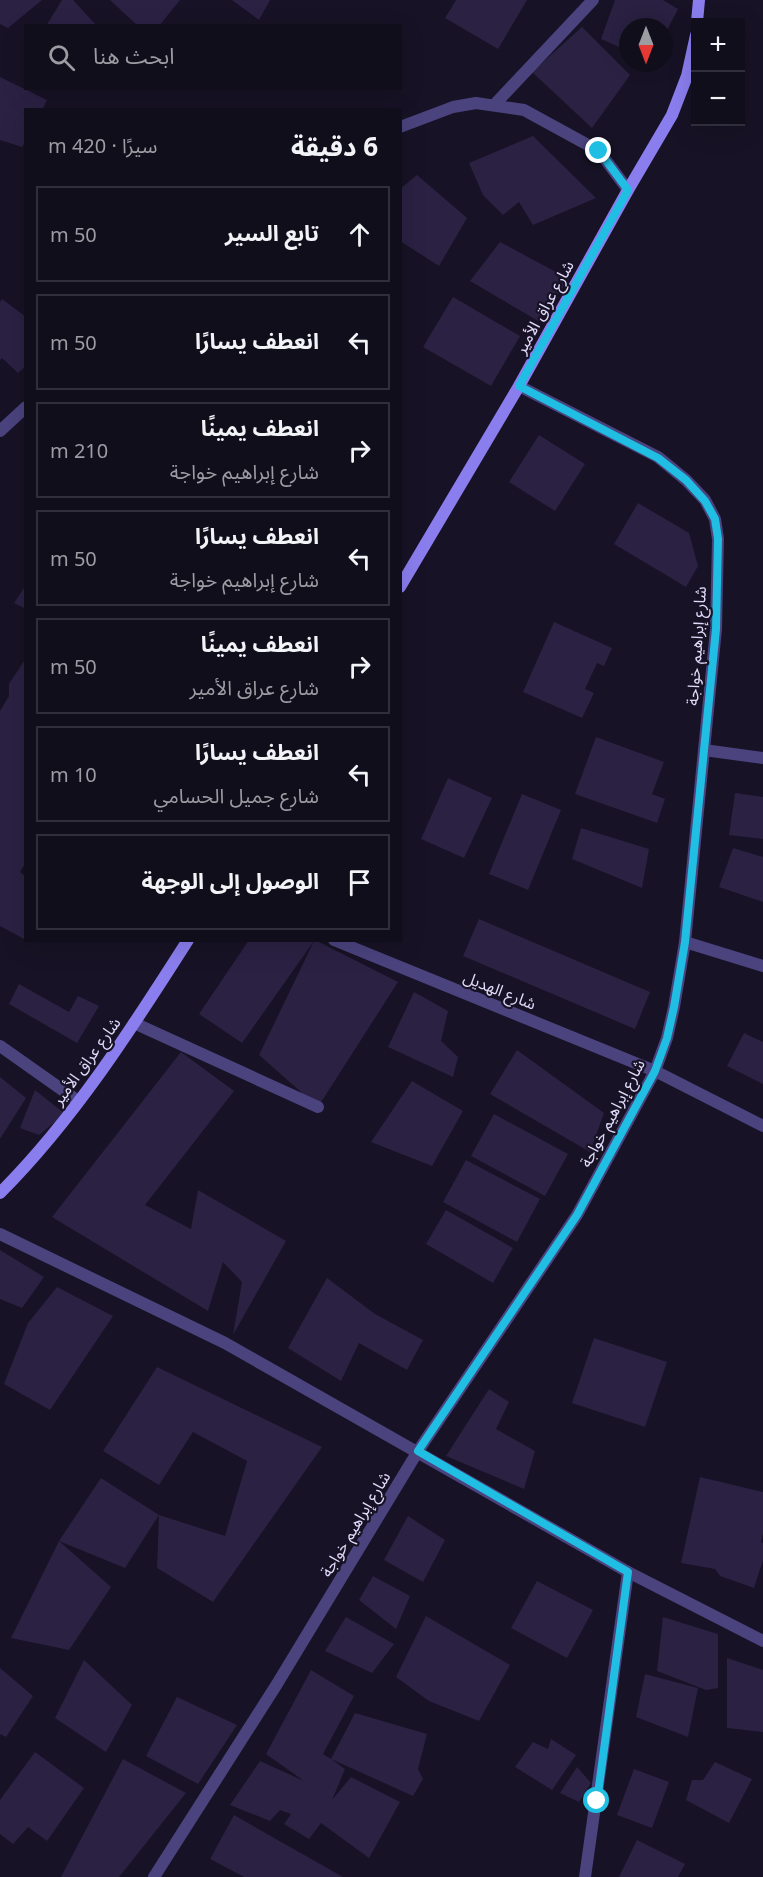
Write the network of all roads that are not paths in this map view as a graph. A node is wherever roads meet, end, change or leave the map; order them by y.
1 (593, 0) edge
2 (699, 0) edge
3 (697, 18) edge
4 (691, 58) edge
5 (495, 105) junction
6 (402, 126) edge
7 (628, 190) junction
8 (519, 386) junction
9 (24, 409) edge
10 (0, 431) edge
11 (402, 584) edge
12 (704, 750) junction
13 (763, 758) edge
14 (187, 942) edge
15 (339, 942) edge
16 (685, 942) junction
17 (763, 966) edge
18 (134, 1023) junction
19 (0, 1046) edge
20 (655, 1071) junction
21 (78, 1101) junction
22 (318, 1107) dead end
23 (763, 1126) edge
24 (0, 1193) edge
25 (0, 1234) edge
26 (418, 1451) junction
27 (628, 1572) junction
28 (763, 1641) edge
29 (154, 1877) edge
30 (585, 1877) edge

1 - 5 street
2 - 3 main road
4 - 7 main road, شارع عراق الأمير
5 - 6 street
5 - 7 street
7 - 8 main road, شارع عراق الأمير
8 - 11 main road, شارع عراق الأمير
8 - 12 street, شارع إبراهيم خواجة
9 - 10 street
12 - 13 street
12 - 16 street, شارع إبراهيم خواجة
14 - 18 main road, شارع عراق الأمير
15 - 20 street, شارع الهديل
16 - 17 street
16 - 20 street, شارع إبراهيم خواجة
18 - 21 main road, شارع عراق الأمير
18 - 22 street
19 - 21 street
20 - 23 street, شارع الهديل
20 - 26 street, شارع إبراهيم خواجة
21 - 24 main road, شارع عراق الأمير
25 - 26 street
26 - 27 street
26 - 29 street, شارع إبراهيم خواجة
27 - 28 street
27 - 30 street

